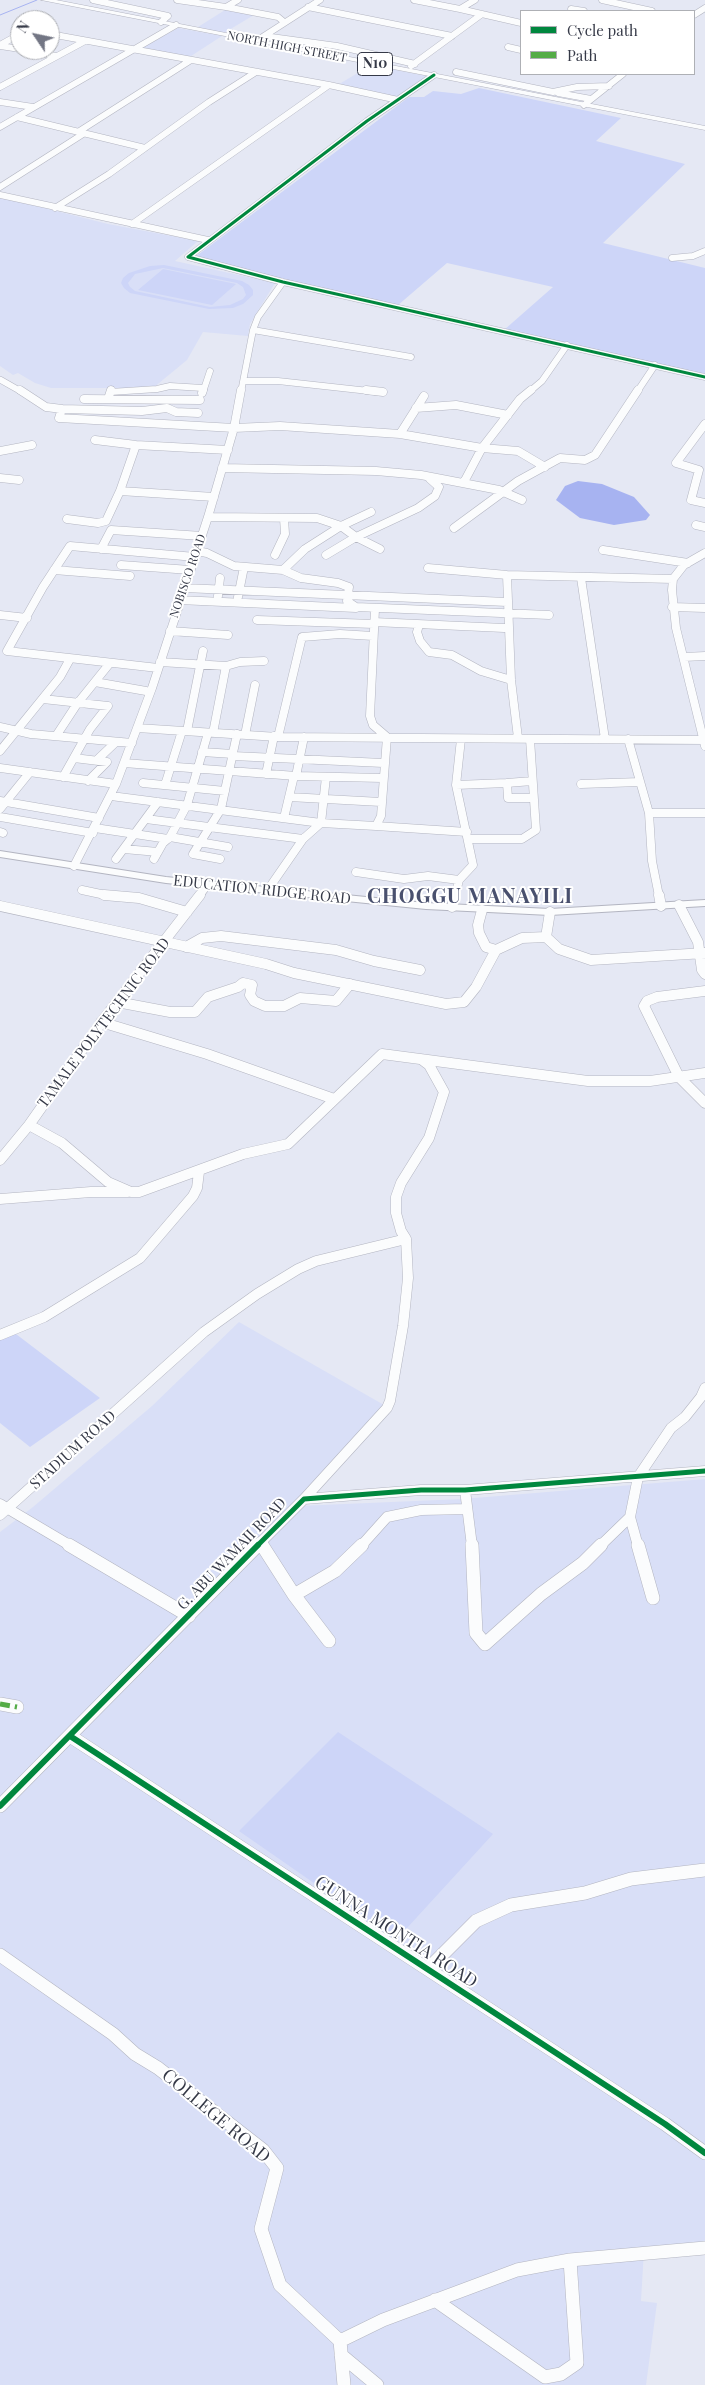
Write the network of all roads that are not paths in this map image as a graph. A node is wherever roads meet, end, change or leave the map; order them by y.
1 (45, 0) edge
2 (93, 0) edge
3 (177, 0) edge
4 (238, 0) edge
5 (320, 0) edge
6 (414, 0) edge
7 (475, 0) edge
8 (602, 0) edge
9 (628, 0) edge
10 (114, 2) edge
11 (619, 4) junction
12 (226, 7) junction
13 (308, 7) junction
14 (571, 8) dead end
15 (638, 8) junction
16 (460, 9) junction
17 (580, 10) edge
18 (633, 10) edge
19 (647, 10) edge
20 (482, 14) junction
21 (161, 22) junction
22 (284, 22) junction
23 (520, 23) edge
24 (176, 25) junction
25 (60, 36) edge
26 (264, 36) junction
27 (452, 36) junction
28 (85, 41) junction
29 (256, 41) junction
30 (508, 48) dead end
31 (520, 50) edge
32 (132, 51) junction
33 (60, 54) edge
34 (49, 60) edge
35 (191, 60) junction
36 (415, 64) junction
37 (405, 70) junction
38 (256, 72) junction
39 (456, 72) dead end
40 (434, 75) junction
41 (621, 75) edge
42 (329, 86) junction
43 (609, 86) junction
44 (0, 87) edge
45 (553, 92) junction
46 (591, 99) junction
47 (398, 100) junction
48 (0, 102) edge
49 (584, 105) junction
50 (33, 107) junction
51 (17, 117) junction
52 (0, 127) edge
53 (705, 128) edge
54 (80, 133) junction
55 (145, 148) junction
56 (0, 187) edge
57 (0, 195) edge
58 (55, 208) junction
59 (132, 224) junction
60 (208, 240) junction
61 (705, 251) edge
62 (672, 258) dead end
63 (282, 282) junction
64 (253, 330) junction
65 (567, 345) junction
66 (411, 357) dead end
67 (655, 365) junction
68 (210, 371) dead end
69 (705, 377) edge
70 (1, 380) edge
71 (244, 381) junction
72 (184, 387) junction
73 (203, 388) junction
74 (383, 392) dead end
75 (424, 396) dead end
76 (84, 399) dead end
77 (108, 399) junction
78 (126, 399) junction
79 (178, 400) junction
80 (200, 400) junction
81 (416, 408) junction
82 (62, 409) junction
83 (82, 409) junction
84 (123, 410) junction
85 (142, 410) junction
86 (198, 413) junction
87 (508, 415) junction
88 (79, 419) junction
89 (120, 421) junction
90 (139, 422) junction
91 (705, 424) edge
92 (197, 426) junction
93 (234, 428) junction
94 (400, 434) junction
95 (95, 440) dead end
96 (32, 445) dead end
97 (136, 445) junction
98 (482, 448) junction
99 (228, 450) junction
100 (0, 451) edge
101 (545, 467) junction
102 (222, 468) junction
103 (0, 478) edge
104 (429, 478) junction
105 (19, 480) dead end
106 (464, 482) junction
107 (120, 492) junction
108 (503, 492) junction
109 (214, 497) junction
110 (522, 500) dead end
111 (705, 503) edge
112 (371, 512) dead end
113 (208, 517) junction
114 (284, 518) junction
115 (67, 519) dead end
116 (696, 525) dead end
117 (341, 526) junction
118 (454, 528) dead end
119 (705, 528) edge
120 (202, 536) junction
121 (356, 537) junction
122 (101, 549) junction
123 (380, 549) dead end
124 (603, 550) dead end
125 (705, 553) edge
126 (196, 554) junction
127 (275, 555) dead end
128 (326, 555) dead end
129 (688, 563) junction
130 (122, 564) dead end
131 (244, 567) junction
132 (428, 568) dead end
133 (54, 570) junction
134 (190, 570) junction
135 (284, 570) junction
136 (507, 575) junction
137 (130, 576) dead end
138 (220, 578) dead end
139 (301, 578) junction
140 (581, 578) junction
141 (672, 579) junction
142 (283, 582) dead end
143 (325, 583) dead end
144 (184, 588) junction
145 (218, 590) junction
146 (240, 591) junction
147 (260, 592) junction
148 (281, 592) junction
149 (302, 593) junction
150 (324, 594) junction
151 (348, 595) junction
152 (179, 600) junction
153 (217, 602) junction
154 (236, 602) junction
155 (507, 602) junction
156 (259, 604) junction
157 (278, 605) junction
158 (298, 607) junction
159 (356, 607) junction
160 (672, 607) junction
161 (321, 608) junction
162 (705, 608) edge
163 (376, 609) junction
164 (0, 614) edge
165 (549, 615) dead end
166 (508, 616) junction
167 (27, 618) junction
168 (256, 620) dead end
169 (277, 620) junction
170 (299, 620) junction
171 (321, 621) junction
172 (374, 623) junction
173 (419, 625) junction
174 (504, 628) dead end
175 (274, 630) dead end
176 (170, 631) junction
177 (296, 632) dead end
178 (228, 635) dead end
179 (373, 636) junction
180 (4, 651) edge
181 (203, 651) dead end
182 (705, 656) edge
183 (684, 657) junction
184 (70, 658) junction
185 (264, 661) dead end
186 (110, 663) junction
187 (159, 665) junction
188 (201, 665) junction
189 (226, 666) junction
190 (511, 680) junction
191 (95, 682) junction
192 (255, 685) dead end
193 (146, 691) dead end
194 (43, 699) junction
195 (77, 704) junction
196 (0, 727) edge
197 (137, 728) junction
198 (18, 730) junction
199 (185, 731) junction
200 (211, 733) junction
201 (242, 734) junction
202 (56, 736) junction
203 (276, 737) junction
204 (304, 737) junction
205 (387, 737) junction
206 (518, 738) junction
207 (461, 739) junction
208 (530, 739) junction
209 (604, 739) junction
210 (628, 739) junction
211 (84, 740) junction
212 (116, 742) junction
213 (704, 742) edge
214 (132, 743) junction
215 (0, 751) edge
216 (202, 752) junction
217 (233, 755) junction
218 (74, 758) junction
219 (271, 758) junction
220 (299, 759) junction
221 (103, 760) junction
222 (356, 761) junction
223 (383, 762) junction
224 (122, 763) junction
225 (170, 766) junction
226 (0, 768) edge
227 (197, 768) junction
228 (30, 772) junction
229 (230, 772) junction
230 (266, 774) junction
231 (295, 776) junction
232 (63, 777) junction
233 (326, 777) junction
234 (355, 778) junction
235 (382, 778) junction
236 (88, 780) junction
237 (532, 781) junction
238 (640, 782) junction
239 (143, 783) dead end
240 (507, 783) junction
241 (116, 784) junction
242 (581, 784) dead end
243 (165, 785) junction
244 (456, 785) junction
245 (192, 788) junction
246 (225, 791) junction
247 (111, 796) junction
248 (289, 797) junction
249 (533, 798) junction
250 (323, 799) junction
251 (4, 802) edge
252 (158, 802) junction
253 (381, 802) junction
254 (187, 805) junction
255 (0, 809) edge
256 (221, 809) junction
257 (649, 813) junction
258 (705, 813) edge
259 (0, 817) edge
260 (99, 818) junction
261 (284, 818) junction
262 (146, 819) junction
263 (321, 822) junction
264 (178, 823) junction
265 (376, 826) junction
266 (212, 828) junction
267 (94, 831) junction
268 (239, 832) junction
269 (135, 834) junction
270 (468, 835) junction
271 (169, 838) junction
272 (304, 839) junction
273 (203, 841) junction
274 (228, 847) junction
275 (124, 849) junction
276 (0, 854) edge
277 (116, 859) dead end
278 (74, 866) junction
279 (356, 872) dead end
280 (460, 880) junction
281 (207, 885) junction
282 (82, 890) dead end
283 (267, 892) junction
284 (705, 903) edge
285 (679, 905) junction
286 (0, 906) edge
287 (661, 906) junction
288 (452, 907) junction
289 (482, 910) junction
290 (187, 912) junction
291 (550, 912) junction
292 (546, 937) junction
293 (163, 943) junction
294 (186, 947) junction
295 (496, 950) junction
296 (702, 953) edge
297 (420, 970) dead end
298 (705, 975) edge
299 (350, 984) junction
300 (705, 991) edge
301 (117, 1002) junction
302 (101, 1022) junction
303 (420, 1059) junction
304 (705, 1074) edge
305 (679, 1078) junction
306 (334, 1099) junction
307 (705, 1103) edge
308 (29, 1125) junction
309 (0, 1160) edge
310 (199, 1172) junction
311 (131, 1192) junction
312 (0, 1198) edge
313 (406, 1238) junction
314 (0, 1335) edge
315 (705, 1388) edge
316 (705, 1471) edge
317 (638, 1477) junction
318 (465, 1490) junction
319 (304, 1499) junction
320 (2, 1509) edge
321 (467, 1509) junction
322 (630, 1517) junction
323 (260, 1542) junction
324 (294, 1595) junction
325 (654, 1598) dead end
326 (189, 1616) junction
327 (329, 1641) dead end
328 (0, 1704) edge
329 (17, 1707) dead end
330 (70, 1736) junction
331 (0, 1806) edge
332 (705, 1870) edge
333 (0, 1955) edge
334 (428, 1969) junction
335 (705, 2153) edge
336 (705, 2248) edge
337 (570, 2260) junction
338 (435, 2300) junction
339 (340, 2348) junction
340 (344, 2385) edge
341 (377, 2385) edge

1 - 21 highway, NORTH HIGH STREET / N10
2 - 10 street
3 - 12 street
4 - 12 street
5 - 13 street
6 - 16 street
7 - 16 street
8 - 11 street
9 - 11 street
10 - 21 street
11 - 15 street
12 - 22 street
13 - 22 street
13 - 27 street
14 - 17 street
15 - 18 street
15 - 19 street
16 - 20 street
20 - 23 street
20 - 27 street
21 - 24 highway, NORTH HIGH STREET / N10
22 - 26 street
24 - 29 highway, NORTH HIGH STREET / N10
24 - 32 street
25 - 28 street
26 - 29 street
26 - 36 street
27 - 36 street
28 - 32 street
28 - 33 street
29 - 37 highway, NORTH HIGH STREET / N10
30 - 31 street
32 - 35 street
32 - 50 street
34 - 44 street
35 - 38 street
35 - 54 street
36 - 37 street
37 - 40 highway, NORTH HIGH STREET / N10
38 - 42 street
38 - 55 street
39 - 45 street
40 - 47 street
40 - 49 highway, NORTH HIGH STREET / N10
41 - 43 street
42 - 47 street
42 - 59 street
43 - 45 street
43 - 46 street
45 - 46 street
46 - 49 street
47 - 60 street
48 - 50 street
49 - 53 highway, NORTH HIGH STREET / N10
50 - 51 street
51 - 52 street
51 - 54 street
54 - 55 street
54 - 56 street
55 - 58 street
57 - 58 street
58 - 59 street
59 - 60 street
60 - 63 street
61 - 62 street
63 - 64 street, NOBISCO ROAD
63 - 65 street
64 - 66 street
64 - 71 street, NOBISCO ROAD
65 - 67 street
65 - 87 street
67 - 69 street
67 - 101 street
68 - 73 street
70 - 82 street
71 - 74 street
71 - 93 street, NOBISCO ROAD
72 - 73 street
72 - 77 street
72 - 79 street
73 - 80 street
75 - 81 street
76 - 77 street
77 - 78 street
78 - 79 street
78 - 84 street
79 - 80 street
80 - 86 street
81 - 87 street
81 - 94 street
82 - 83 street
82 - 88 street
83 - 84 street
83 - 88 street
84 - 85 street
84 - 89 street
85 - 86 street
85 - 90 street
86 - 92 street
87 - 98 street
88 - 89 street
89 - 90 street
90 - 92 street
91 - 111 street
92 - 93 street
93 - 94 street
93 - 99 street, NOBISCO ROAD
94 - 98 street
95 - 97 street
96 - 100 street
97 - 99 street
97 - 107 street
98 - 101 street
98 - 106 street
99 - 102 street, NOBISCO ROAD
101 - 108 street
102 - 104 street
102 - 109 street, NOBISCO ROAD
103 - 105 street
104 - 106 street
104 - 121 street
106 - 108 street
107 - 109 street
107 - 115 street
108 - 110 street
108 - 118 street
109 - 113 street, NOBISCO ROAD
112 - 117 street
113 - 114 street
113 - 120 street, NOBISCO ROAD
114 - 117 street
114 - 127 street
116 - 119 street
117 - 121 street
117 - 135 street
120 - 122 street
120 - 126 street, NOBISCO ROAD
121 - 123 street
121 - 128 street
122 - 126 street
122 - 133 street
124 - 129 street
125 - 129 street
126 - 131 street
126 - 134 street, NOBISCO ROAD
129 - 141 street
130 - 134 street
131 - 135 street
131 - 146 street
132 - 136 street
133 - 137 street
133 - 167 street
134 - 144 street, NOBISCO ROAD
135 - 139 street
136 - 140 street
136 - 155 street
138 - 145 street
139 - 149 street
139 - 151 street
140 - 141 street
140 - 209 street
141 - 160 street
142 - 148 street
143 - 150 street
144 - 145 street
144 - 152 street, NOBISCO ROAD
145 - 146 street
145 - 153 street
146 - 147 street
146 - 154 street
147 - 148 street
147 - 156 street
148 - 149 street
148 - 157 street
149 - 150 street
149 - 158 street
150 - 151 street
150 - 161 street
151 - 155 street
151 - 159 street
152 - 153 street
152 - 176 street, NOBISCO ROAD
153 - 154 street
154 - 156 street
155 - 166 street
156 - 157 street
157 - 158 street
157 - 169 street
158 - 161 street
158 - 170 street
159 - 161 street
159 - 163 street
160 - 162 street
160 - 183 street
161 - 171 street
163 - 166 street
163 - 172 street
164 - 167 street
165 - 166 street
166 - 190 street
167 - 180 street
168 - 169 street
169 - 170 street
169 - 175 street
170 - 171 street
170 - 177 street
171 - 172 street
172 - 173 street
172 - 179 street
173 - 174 street
173 - 190 street
176 - 178 street
176 - 187 street, NOBISCO ROAD
179 - 203 street
179 - 205 street
180 - 184 street
181 - 188 street
182 - 183 street
183 - 213 street
184 - 186 street
184 - 194 street
185 - 189 street
186 - 187 street
186 - 191 street
187 - 188 street
187 - 197 street, NOBISCO ROAD
188 - 189 street
188 - 199 street
189 - 200 street
190 - 206 street
191 - 193 street
191 - 195 street
192 - 201 street
194 - 195 street
194 - 198 street
195 - 202 street
195 - 211 street
196 - 198 street
197 - 199 street
197 - 214 street, NOBISCO ROAD
198 - 202 street
198 - 215 street
199 - 200 street
199 - 225 street
200 - 201 street
200 - 216 street
201 - 203 street
201 - 217 street
202 - 211 street
203 - 204 street
203 - 219 street
204 - 205 street
204 - 220 street
205 - 207 street
205 - 223 street
206 - 207 street
206 - 208 street
207 - 244 street
208 - 209 street
208 - 237 street
209 - 210 street
210 - 213 street
210 - 238 street
211 - 212 street
211 - 218 street
212 - 214 street
212 - 221 street
214 - 224 street, NOBISCO ROAD
216 - 217 street
216 - 227 street
217 - 219 street
217 - 229 street
218 - 221 street
218 - 232 street
219 - 220 street
219 - 230 street
220 - 222 street
220 - 231 street
221 - 224 street
221 - 236 street
222 - 223 street
222 - 234 street
223 - 235 street
224 - 225 street
224 - 241 street, NOBISCO ROAD
225 - 227 street
225 - 243 street
226 - 228 street
227 - 229 street
227 - 245 street
228 - 232 street
228 - 251 street
229 - 230 street
229 - 246 street
230 - 231 street
231 - 233 street
231 - 248 street
232 - 236 street
233 - 234 street
233 - 250 street
234 - 235 street
235 - 253 street
236 - 241 street
237 - 240 street
237 - 249 street
238 - 242 street
238 - 257 street
239 - 243 street
240 - 244 street
240 - 249 street
241 - 247 street, NOBISCO ROAD
243 - 245 street
244 - 270 street
245 - 246 street
245 - 254 street
246 - 256 street
247 - 252 street
247 - 260 street, NOBISCO ROAD
248 - 250 street
248 - 261 street
249 - 270 street
250 - 253 street
250 - 263 street
251 - 255 street
251 - 260 street
252 - 254 street
252 - 262 street
253 - 265 street
254 - 256 street
254 - 264 street
256 - 261 street
256 - 266 street
257 - 258 street
257 - 287 street
259 - 267 street
260 - 267 street, NOBISCO ROAD
261 - 263 street
262 - 264 street
262 - 269 street
263 - 265 street
263 - 272 street
264 - 266 street
264 - 271 street
265 - 270 street
266 - 268 street
266 - 273 street
267 - 269 street
267 - 278 street, NOBISCO ROAD
268 - 272 street
268 - 274 street
269 - 271 street
269 - 275 street
270 - 280 street
271 - 273 street
271 - 275 street
272 - 283 street
273 - 274 street
273 - 274 street
275 - 277 street
276 - 278 main road, EDUCATION RIDGE ROAD
278 - 281 main road, EDUCATION RIDGE ROAD
279 - 280 street
280 - 288 street
281 - 283 main road, EDUCATION RIDGE ROAD
281 - 290 street, TAMALE POLYTECHNIC ROAD
282 - 290 street
283 - 288 main road, EDUCATION RIDGE ROAD
284 - 285 main road, EDUCATION RIDGE ROAD
285 - 287 main road, EDUCATION RIDGE ROAD
285 - 296 street
286 - 293 street
287 - 291 main road, EDUCATION RIDGE ROAD
288 - 289 main road, EDUCATION RIDGE ROAD
289 - 291 main road, EDUCATION RIDGE ROAD
289 - 295 street
290 - 293 street, TAMALE POLYTECHNIC ROAD
291 - 292 street
292 - 295 street
292 - 296 street
293 - 294 street
293 - 301 street, TAMALE POLYTECHNIC ROAD
294 - 297 street
294 - 299 street
295 - 299 street
296 - 298 street
299 - 301 street
300 - 305 street
301 - 302 street, TAMALE POLYTECHNIC ROAD
302 - 306 street
302 - 308 street, TAMALE POLYTECHNIC ROAD
303 - 305 street
303 - 306 street
303 - 313 street
304 - 305 street
305 - 307 street
306 - 310 street
308 - 309 street, TAMALE POLYTECHNIC ROAD
308 - 311 street
310 - 311 street
310 - 314 street
311 - 312 street
313 - 319 street
313 - 320 street, STADIUM ROAD
315 - 317 street
316 - 317 street, G. ABU WAMAII ROAD
317 - 318 street, G. ABU WAMAII ROAD
317 - 322 street
318 - 319 street, G. ABU WAMAII ROAD
318 - 321 street
319 - 323 street, G. ABU WAMAII ROAD
320 - 326 street
321 - 322 street
321 - 324 street
322 - 325 street
323 - 324 street
323 - 326 street, G. ABU WAMAII ROAD
324 - 327 street
326 - 330 street, G. ABU WAMAII ROAD
328 - 329 street
330 - 331 street, G. ABU WAMAII ROAD
330 - 334 street, GUNNA MONTIA ROAD
332 - 334 street
333 - 339 street, COLLEGE ROAD
334 - 335 street, GUNNA MONTIA ROAD
336 - 337 street
337 - 338 street
337 - 338 street
338 - 339 street
339 - 340 street
339 - 341 street

